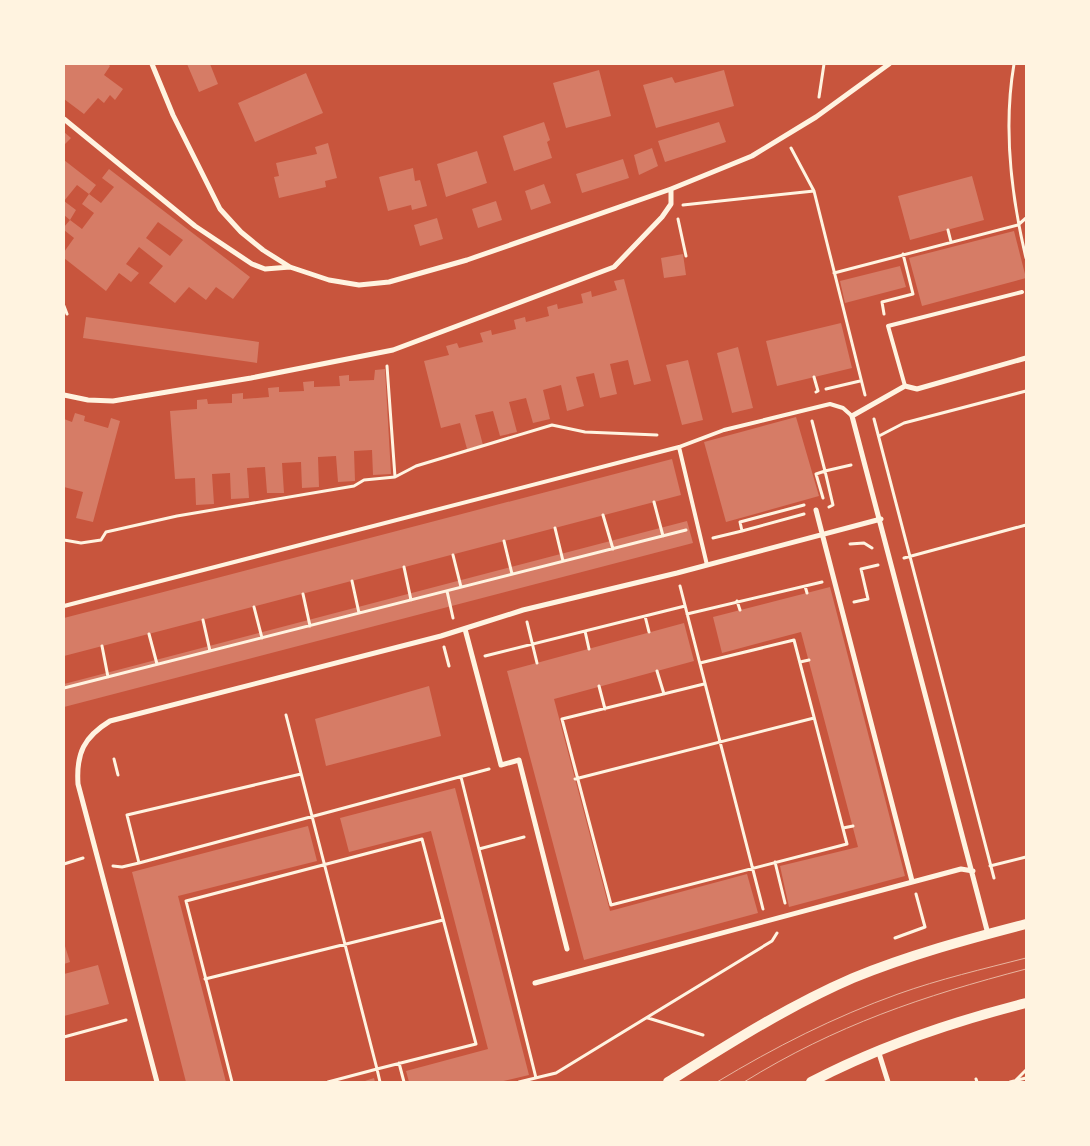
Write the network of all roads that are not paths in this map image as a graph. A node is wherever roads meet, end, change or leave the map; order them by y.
1 (152, 64) edge
2 (889, 64) edge
3 (64, 119) edge
4 (671, 189) junction
5 (290, 267) junction
6 (1022, 292) dead end
7 (1026, 358) edge
8 (905, 386) junction
9 (64, 395) edge
10 (852, 416) junction
11 (679, 447) junction
12 (816, 510) road end
13 (881, 519) junction
14 (707, 565) junction
15 (64, 606) edge
16 (465, 629) junction
17 (973, 871) junction
18 (912, 881) junction
19 (1026, 924) edge
20 (988, 934) junction
21 (567, 949) dead end
22 (535, 983) dead end
23 (1026, 1002) edge
24 (878, 1050) junction
25 (156, 1082) edge
26 (668, 1082) edge
27 (811, 1082) edge
28 (888, 1082) edge

1 - 5 street
2 - 4 street
3 - 5 street
4 - 5 street
4 - 9 street
6 - 8 lane
7 - 8 street
8 - 10 street
10 - 11 lane
10 - 13 street
11 - 14 lane
11 - 15 lane
12 - 18 street
13 - 14 street
13 - 17 street
14 - 16 street
16 - 21 street
16 - 25 street
17 - 18 street
17 - 20 street
18 - 22 street
19 - 20 main road
20 - 26 main road
23 - 24 main road
24 - 27 main road
24 - 28 street

